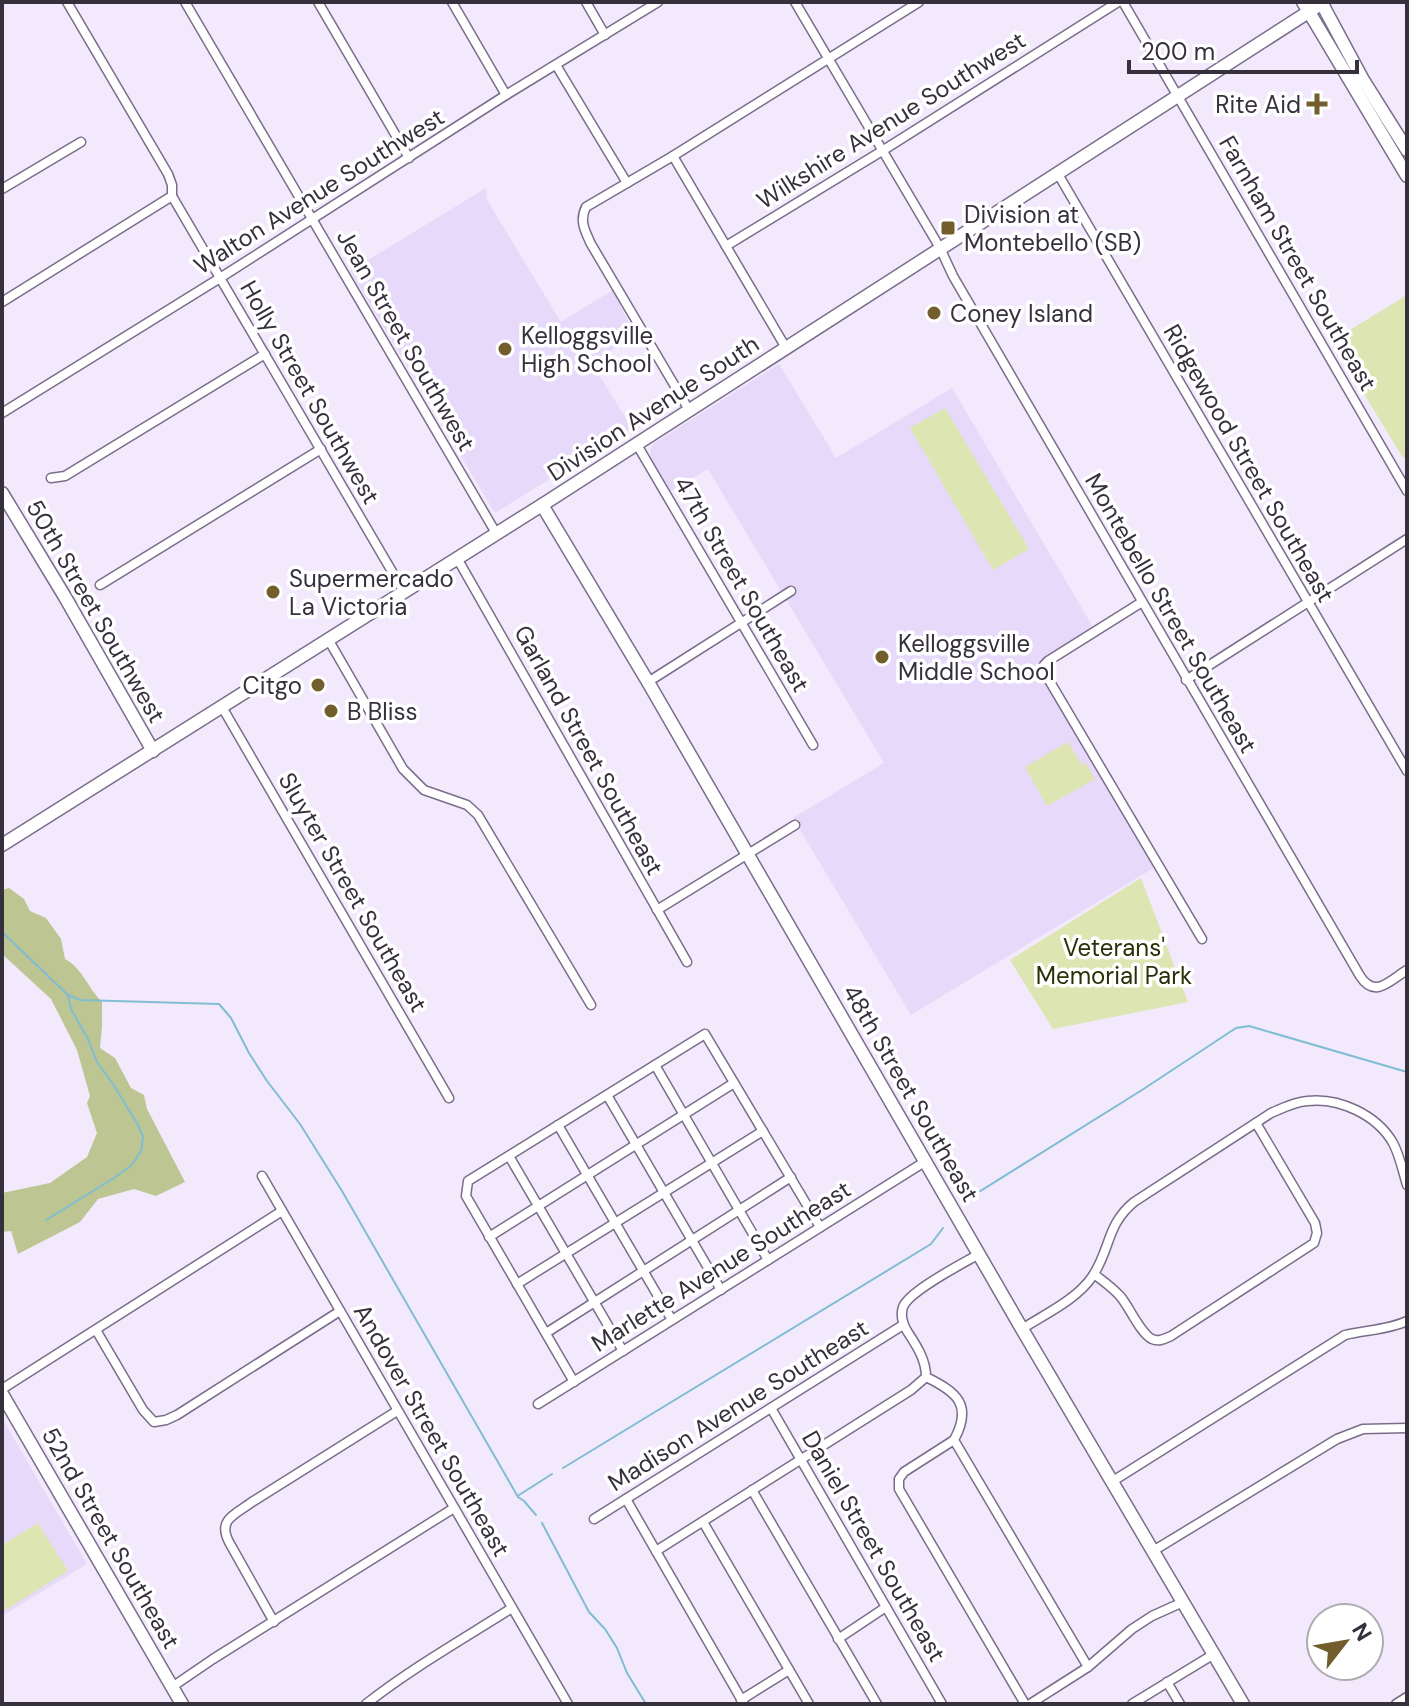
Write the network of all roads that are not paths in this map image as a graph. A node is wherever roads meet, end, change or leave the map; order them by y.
1 (67, 2) edge
2 (185, 2) edge
3 (318, 2) edge
4 (452, 2) edge
5 (586, 2) edge
6 (658, 2) edge
7 (795, 2) edge
8 (919, 2) edge
9 (1120, 2) edge
10 (1322, 3) edge
11 (1306, 7) edge
12 (605, 35) junction
13 (829, 57) junction
14 (556, 65) junction
15 (506, 95) junction
16 (1178, 97) junction
17 (81, 142) dead end
18 (1407, 150) edge
19 (882, 151) junction
20 (673, 156) junction
21 (409, 158) junction
22 (1058, 174) junction
23 (1407, 176) edge
24 (627, 183) junction
25 (2, 189) edge
26 (172, 196) junction
27 (312, 220) junction
28 (726, 246) junction
29 (940, 248) junction
30 (220, 278) junction
31 (2, 302) edge
32 (786, 348) junction
33 (265, 354) junction
34 (689, 410) junction
35 (2, 413) edge
36 (636, 443) junction
37 (321, 449) junction
38 (51, 478) dead end
39 (1407, 491) edge
40 (2, 493) edge
41 (542, 505) junction
42 (496, 533) junction
43 (1407, 539) edge
44 (457, 558) junction
45 (100, 585) dead end
46 (791, 591) dead end
47 (404, 592) junction
48 (1142, 602) junction
49 (1308, 602) junction
50 (741, 622) junction
51 (328, 639) junction
52 (1186, 680) junction
53 (648, 682) junction
54 (222, 707) junction
55 (813, 745) dead end
56 (153, 751) junction
57 (1407, 771) edge
58 (795, 825) dead end
59 (2, 845) edge
60 (746, 853) junction
61 (657, 910) junction
62 (1202, 939) dead end
63 (687, 962) dead end
64 (1407, 970) edge
65 (591, 1005) dead end
66 (655, 1065) junction
67 (734, 1083) junction
68 (607, 1095) junction
69 (449, 1098) dead end
70 (684, 1114) junction
71 (1256, 1123) junction
72 (558, 1125) junction
73 (763, 1131) junction
74 (636, 1144) junction
75 (509, 1156) junction
76 (926, 1161) junction
77 (712, 1163) junction
78 (587, 1175) junction
79 (262, 1176) dead end
80 (791, 1177) junction
81 (1407, 1185) edge
82 (664, 1192) junction
83 (538, 1206) junction
84 (739, 1210) junction
85 (282, 1211) junction
86 (615, 1223) junction
87 (820, 1227) junction
88 (489, 1237) junction
89 (692, 1240) junction
90 (566, 1253) junction
91 (979, 1254) junction
92 (768, 1260) junction
93 (643, 1271) junction
94 (1094, 1274) junction
95 (517, 1284) junction
96 (721, 1290) junction
97 (595, 1302) junction
98 (340, 1311) junction
99 (672, 1320) junction
100 (1407, 1321) edge
101 (903, 1325) junction
102 (1022, 1329) junction
103 (96, 1330) junction
104 (546, 1333) junction
105 (623, 1351) junction
106 (926, 1377) junction
107 (574, 1382) junction
108 (2, 1392) edge
109 (538, 1404) dead end
110 (771, 1408) junction
111 (397, 1411) junction
112 (1407, 1428) edge
113 (954, 1440) junction
114 (801, 1459) junction
115 (1113, 1481) junction
116 (752, 1490) junction
117 (626, 1499) junction
118 (454, 1508) junction
119 (594, 1519) dead end
120 (703, 1522) junction
121 (656, 1551) junction
122 (1153, 1551) junction
123 (1183, 1602) junction
124 (886, 1607) junction
125 (512, 1608) junction
126 (274, 1622) junction
127 (838, 1639) junction
128 (1214, 1654) junction
129 (1088, 1667) junction
130 (789, 1670) junction
131 (1167, 1682) junction
132 (172, 1687) junction
133 (1407, 1697) edge
134 (742, 1702) edge
135 (182, 1704) edge
136 (366, 1704) edge
137 (568, 1704) edge
138 (809, 1704) edge
139 (877, 1704) edge
140 (942, 1704) edge
141 (1028, 1704) edge
142 (1132, 1704) edge
143 (1180, 1704) edge
144 (1243, 1704) edge
145 (1396, 1704) edge

1 - 26 street, Holly Street Southwest
2 - 27 street, Jean Street Southwest
3 - 21 street
4 - 15 street
5 - 12 street
6 - 12 street, Walton Avenue Southwest
7 - 13 street, Montebello Street Southeast
8 - 13 street
9 - 16 street, Farnham Street Southeast
9 - 19 street, Wilkshire Avenue Southwest
10 - 11 main road, Division Avenue South
10 - 18 main road
11 - 16 main road, Division Avenue South
11 - 23 main road
12 - 14 street, Walton Avenue Southwest
13 - 19 street, Montebello Street Southeast
13 - 20 street
14 - 15 street, Walton Avenue Southwest
14 - 24 street
15 - 21 street, Walton Avenue Southwest
16 - 22 main road, Division Avenue South
16 - 39 street, Farnham Street Southeast
17 - 25 street
19 - 28 street, Wilkshire Avenue Southwest
19 - 29 street, Montebello Street Southeast
20 - 24 street
20 - 28 street
21 - 27 street, Walton Avenue Southwest
22 - 29 main road, Division Avenue South
22 - 49 street, Ridgewood Street Southeast
24 - 34 street
26 - 30 street, Holly Street Southwest
26 - 31 street
27 - 30 street, Walton Avenue Southwest
27 - 42 street, Jean Street Southwest
28 - 32 street
29 - 32 main road, Division Avenue South
29 - 48 street, Montebello Street Southeast
30 - 33 street, Holly Street Southwest
30 - 35 street, Walton Avenue Southwest
32 - 34 main road, Division Avenue South
33 - 37 street, Holly Street Southwest
33 - 38 street
34 - 36 main road, Division Avenue South
36 - 41 main road, Division Avenue South
36 - 50 street, 47th Street Southeast
37 - 45 street
37 - 47 street, Holly Street Southwest
40 - 56 main road, 50th Street Southwest
41 - 42 main road, Division Avenue South
41 - 53 main road, 48th Street Southeast
42 - 44 main road, Division Avenue South
43 - 49 street
44 - 47 main road, Division Avenue South
44 - 61 street, Garland Street Southeast
46 - 50 street
47 - 51 main road, Division Avenue South
48 - 52 street, Montebello Street Southeast
48 - 62 street
49 - 52 street
49 - 57 street, Ridgewood Street Southeast
50 - 53 street
50 - 55 street, 47th Street Southeast
51 - 54 main road, Division Avenue South
51 - 65 street
52 - 64 street, Montebello Street Southeast
53 - 60 main road, 48th Street Southeast
54 - 56 main road, Division Avenue South
54 - 69 street, Sluyter Street Southeast
56 - 59 main road, Division Avenue South
58 - 60 street
60 - 61 street
60 - 76 main road, 48th Street Southeast
61 - 63 street, Garland Street Southeast
66 - 67 street
66 - 68 street
66 - 70 street
67 - 70 street
67 - 73 street
68 - 72 street
68 - 74 street
70 - 74 street
70 - 77 street
71 - 81 street
71 - 94 street
71 - 94 street
72 - 75 street
72 - 78 street
73 - 77 street
73 - 80 street
74 - 78 street
74 - 82 street
75 - 83 street
75 - 88 street
76 - 87 street, Marlette Avenue Southeast
76 - 91 main road, 48th Street Southeast
77 - 82 street
77 - 84 street
78 - 83 street
78 - 86 street
79 - 85 street, Andover Street Southeast
80 - 84 street
80 - 87 street
82 - 86 street
82 - 89 street
83 - 88 street
83 - 90 street
84 - 89 street
84 - 92 street
85 - 98 street, Andover Street Southeast
85 - 103 street
86 - 90 street
86 - 93 street
87 - 92 street, Marlette Avenue Southeast
88 - 95 street
89 - 93 street
89 - 96 street
90 - 95 street
90 - 97 street
91 - 101 street
91 - 102 main road, 48th Street Southeast
92 - 96 street, Marlette Avenue Southeast
93 - 97 street
93 - 99 street
94 - 102 street
95 - 104 street
96 - 99 street, Marlette Avenue Southeast
97 - 104 street
97 - 105 street
98 - 103 street
98 - 111 street, Andover Street Southeast
99 - 105 street, Marlette Avenue Southeast
100 - 115 street
101 - 106 street
101 - 110 street, Madison Avenue Southeast
102 - 115 main road, 48th Street Southeast
103 - 108 street
104 - 107 street
105 - 107 street, Marlette Avenue Southeast
106 - 113 street
106 - 114 street
107 - 109 street, Marlette Avenue Southeast
108 - 132 main road, 52nd Street Southeast
110 - 114 street, Daniel Street Southeast
110 - 117 street, Madison Avenue Southeast
111 - 118 street, Andover Street Southeast
111 - 126 street
112 - 122 street
113 - 129 street
113 - 141 street
114 - 116 street
114 - 124 street, Daniel Street Southeast
115 - 122 main road, 48th Street Southeast
116 - 120 street
116 - 127 street
117 - 119 street, Madison Avenue Southeast
117 - 121 street
118 - 125 street, Andover Street Southeast
118 - 126 street
120 - 121 street
120 - 130 street
121 - 134 street
122 - 123 main road, 48th Street Southeast
123 - 128 main road, 48th Street Southeast
123 - 129 street
124 - 127 street
124 - 140 street, Daniel Street Southeast
125 - 136 street
125 - 137 street, Andover Street Southeast
126 - 132 street
127 - 139 street
128 - 131 street
128 - 144 main road, 48th Street Southeast
129 - 141 street
130 - 134 street
130 - 138 street
131 - 142 street
131 - 143 street
132 - 135 main road, 52nd Street Southeast
133 - 145 street

